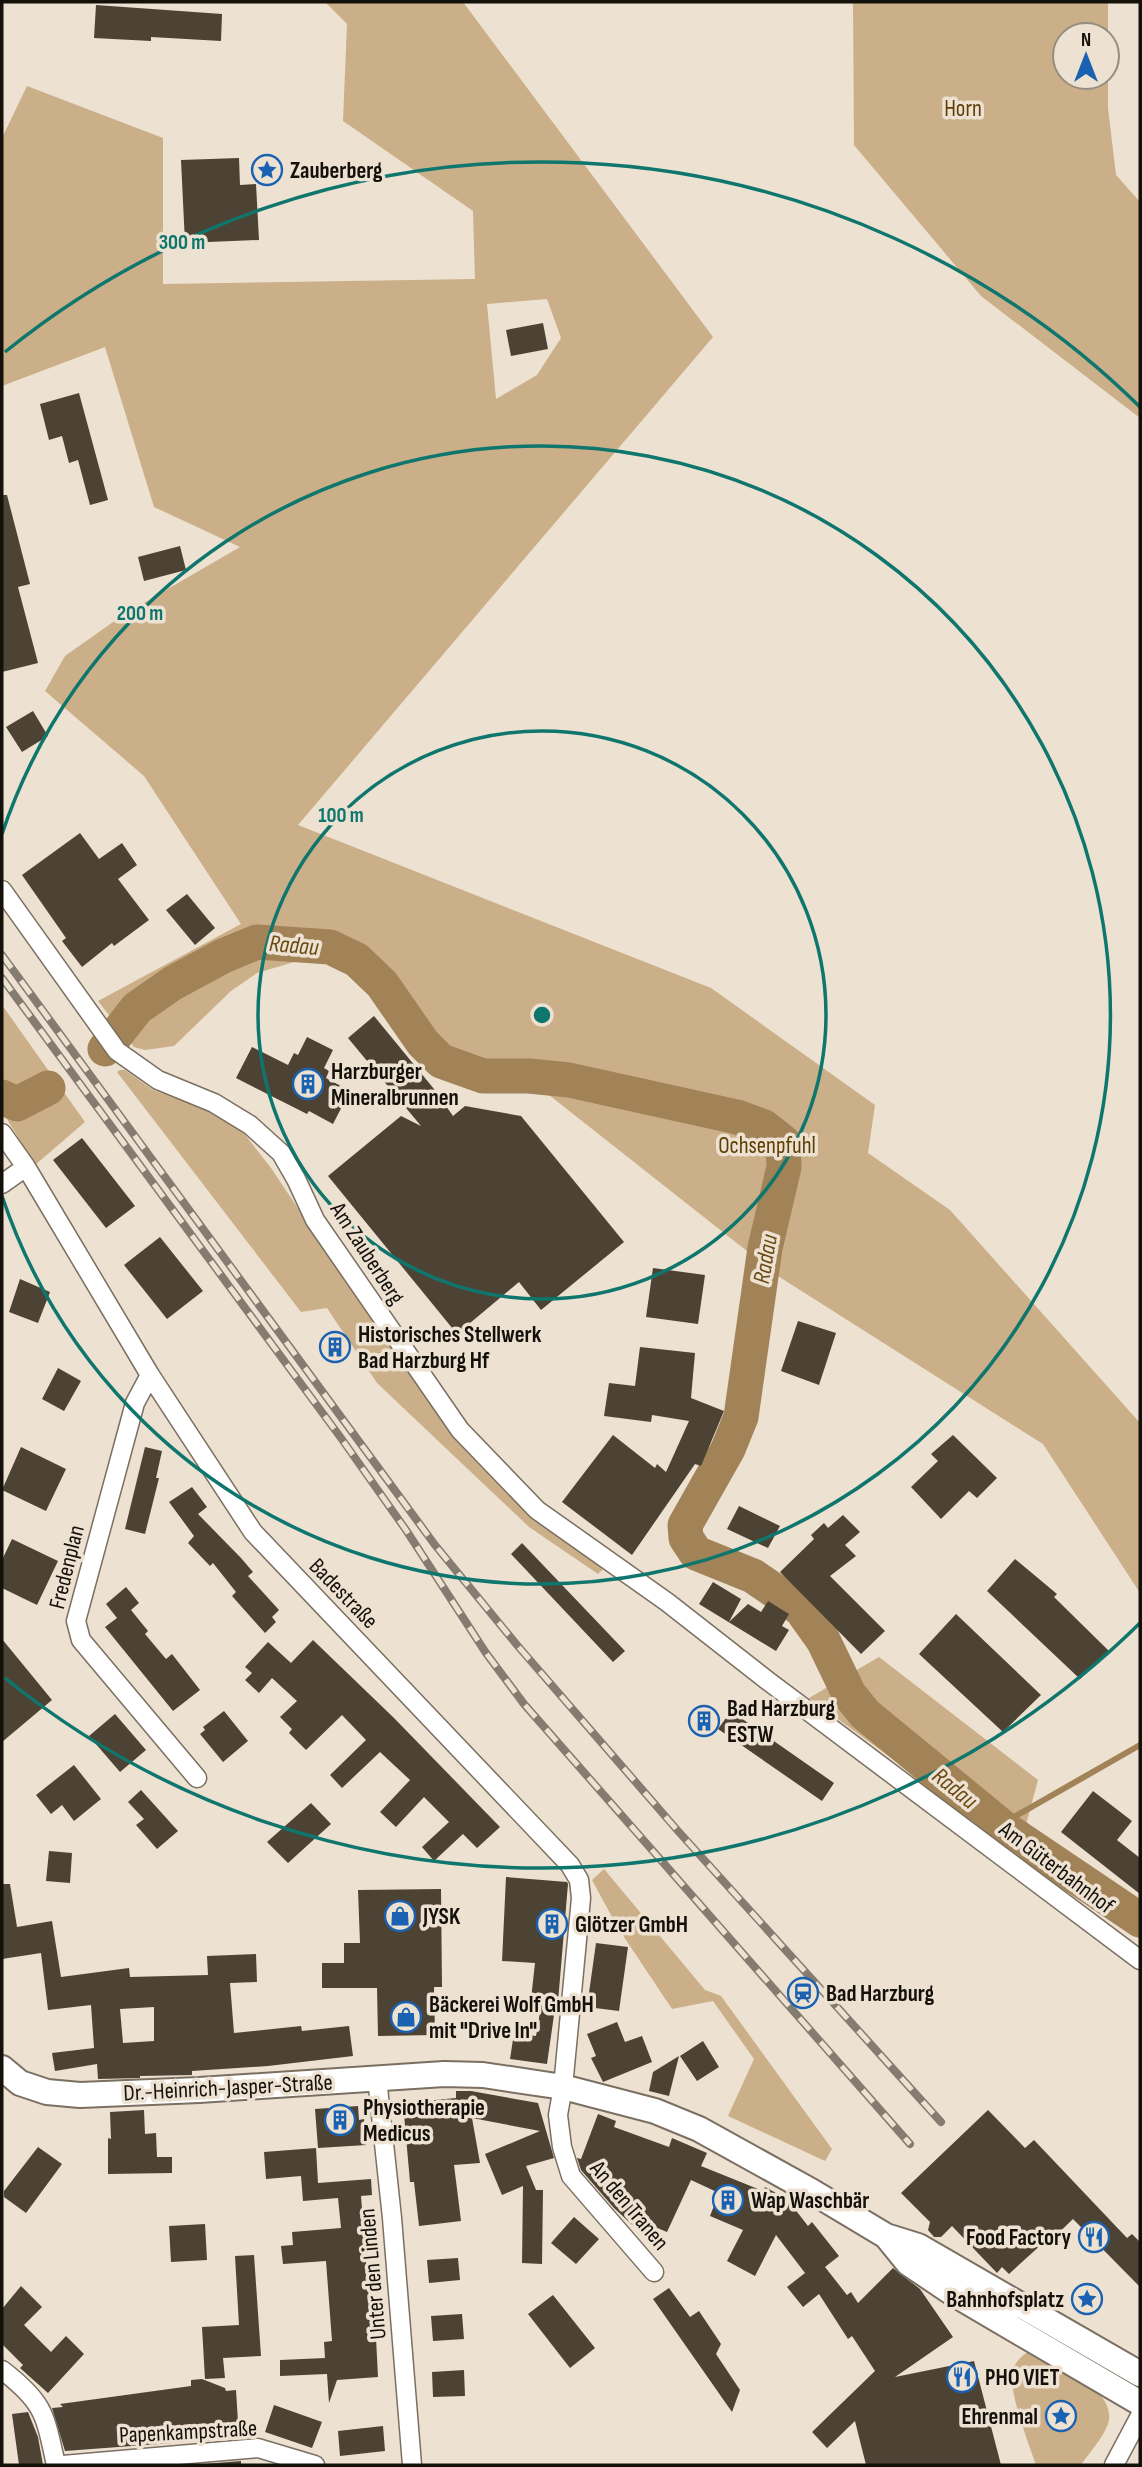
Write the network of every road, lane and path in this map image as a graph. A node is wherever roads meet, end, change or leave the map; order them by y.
1 (2, 890) edge
2 (2, 1133) edge
3 (26, 1167) junction
4 (2, 1184) edge
5 (150, 1375) junction
6 (878, 1763) joint
7 (197, 1778) dead end
8 (1140, 1960) edge
9 (2, 2068) edge
10 (377, 2078) junction
11 (563, 2087) junction
12 (886, 2236) junction
13 (654, 2272) dead end
14 (1026, 2307) junction
15 (1010, 2327) junction
16 (2, 2370) edge
17 (1140, 2374) edge
18 (1140, 2403) edge
19 (1140, 2416) edge
20 (56, 2465) edge
21 (63, 2465) edge
22 (314, 2465) edge
23 (412, 2465) edge
24 (1114, 2465) edge

1 - 6 street, Am Zauberberg
2 - 3 street, Badestraße
3 - 4 street
3 - 5 street, Badestraße
5 - 7 street, Fredenplan
5 - 11 street, Badestraße
6 - 8 street, Am Güterbahnhof
9 - 10 main road, Dr.-Heinrich-Jasper-Straße
10 - 11 main road, Dr.-Heinrich-Jasper-Straße
10 - 23 street, Unter den Linden
11 - 12 main road, Dr.-Heinrich-Jasper-Straße
11 - 13 street, An den Tranen
12 - 14 main road, Dr.-Heinrich-Jasper-Straße
12 - 15 main road, Dr.-Heinrich-Jasper-Straße
14 - 15 street
14 - 17 main road, Dr.-Heinrich-Jasper-Straße
15 - 18 main road, Dr.-Heinrich-Jasper-Straße
16 - 20 street
19 - 24 street
21 - 22 street, Papenkampstraße

